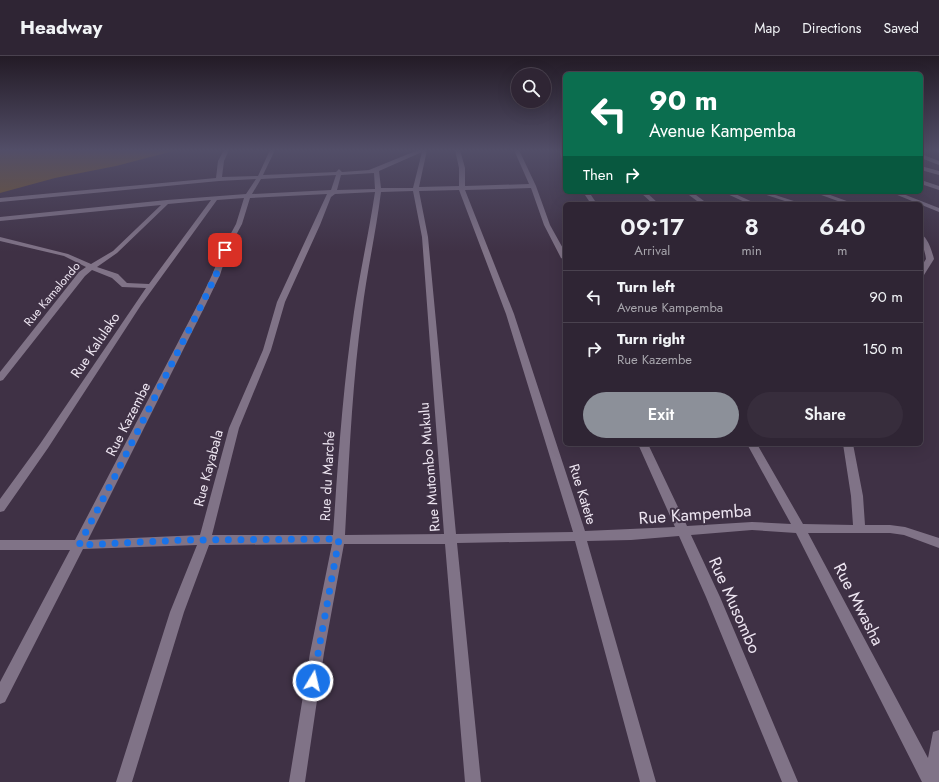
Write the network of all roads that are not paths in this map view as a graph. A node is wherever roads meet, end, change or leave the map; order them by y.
1 (168, 184) edge
2 (256, 184) edge
3 (336, 184) edge
4 (377, 184) edge
5 (417, 184) edge
6 (462, 184) edge
7 (927, 184) edge
8 (533, 186) joint
9 (939, 188) edge
10 (416, 189) junction
11 (462, 189) junction
12 (378, 190) junction
13 (333, 192) junction
14 (644, 194) edge
15 (691, 194) edge
16 (731, 194) edge
17 (767, 194) edge
18 (822, 194) edge
19 (898, 194) edge
20 (248, 196) junction
21 (215, 198) junction
22 (0, 200) edge
23 (167, 202) junction
24 (654, 202) edge
25 (702, 202) edge
26 (749, 202) edge
27 (793, 202) edge
28 (846, 202) edge
29 (919, 202) edge
30 (923, 204) edge
31 (939, 210) edge
32 (0, 219) edge
33 (0, 239) edge
34 (923, 240) edge
35 (563, 254) edge
36 (91, 267) junction
37 (923, 270) edge
38 (150, 286) junction
39 (0, 378) edge
40 (644, 446) edge
41 (753, 446) edge
42 (848, 446) edge
43 (0, 508) edge
44 (799, 528) junction
45 (859, 528) junction
46 (682, 532) junction
47 (580, 536) junction
48 (339, 539) junction
49 (450, 539) junction
50 (205, 540) junction
51 (939, 543) edge
52 (0, 545) edge
53 (79, 545) junction
54 (0, 697) edge
55 (939, 738) edge
56 (124, 782) edge
57 (297, 782) edge
58 (473, 782) edge
59 (648, 782) edge
60 (790, 782) edge
61 (931, 782) edge

1 - 22 street
2 - 20 street, Rue Kazembe
3 - 13 street, Rue Kayabala
4 - 12 street, Rue du Marché
5 - 10 street, Rue Mutombo Mukulu
6 - 11 street, Rue Katete
7 - 9 street
8 - 11 street
8 - 35 street
10 - 11 street
10 - 12 street
10 - 49 street, Rue Mutombo Mukulu
11 - 47 street, Rue Katete
12 - 13 street
12 - 48 street, Rue du Marché
13 - 20 street
13 - 50 street, Rue Kayabala
14 - 24 street
15 - 25 street
16 - 26 street
17 - 27 street
18 - 28 street
19 - 29 street
20 - 21 street
20 - 53 street, Rue Kazembe
21 - 23 street
21 - 38 street, Rue Kalulako
23 - 32 street
23 - 36 street, Rue Kamalondo
30 - 31 street
33 - 36 street
34 - 37 street
36 - 38 street
36 - 39 street, Rue Kamalondo
38 - 43 street, Rue Kalulako
40 - 46 street, Rue Musombo
41 - 44 street, Rue Mwasha
42 - 45 street
44 - 45 street, Rue Kampemba
44 - 46 street, Rue Kampemba
44 - 61 street, Rue Mwasha
45 - 51 street, Rue Kampemba
46 - 47 street, Rue Kampemba
46 - 60 street, Rue Musombo
47 - 49 street, Rue Kampemba
47 - 59 street, Rue Katete
48 - 49 street, Rue Kampemba
48 - 50 street, Rue Kampemba
48 - 57 street, Rue du Marché
49 - 58 street, Rue Mutombo Mukulu
50 - 53 street, Rue Kampemba
50 - 56 street, Rue Kayabala
52 - 53 street, Rue Kampemba
53 - 54 street, Rue Kazembe
55 - 61 street

